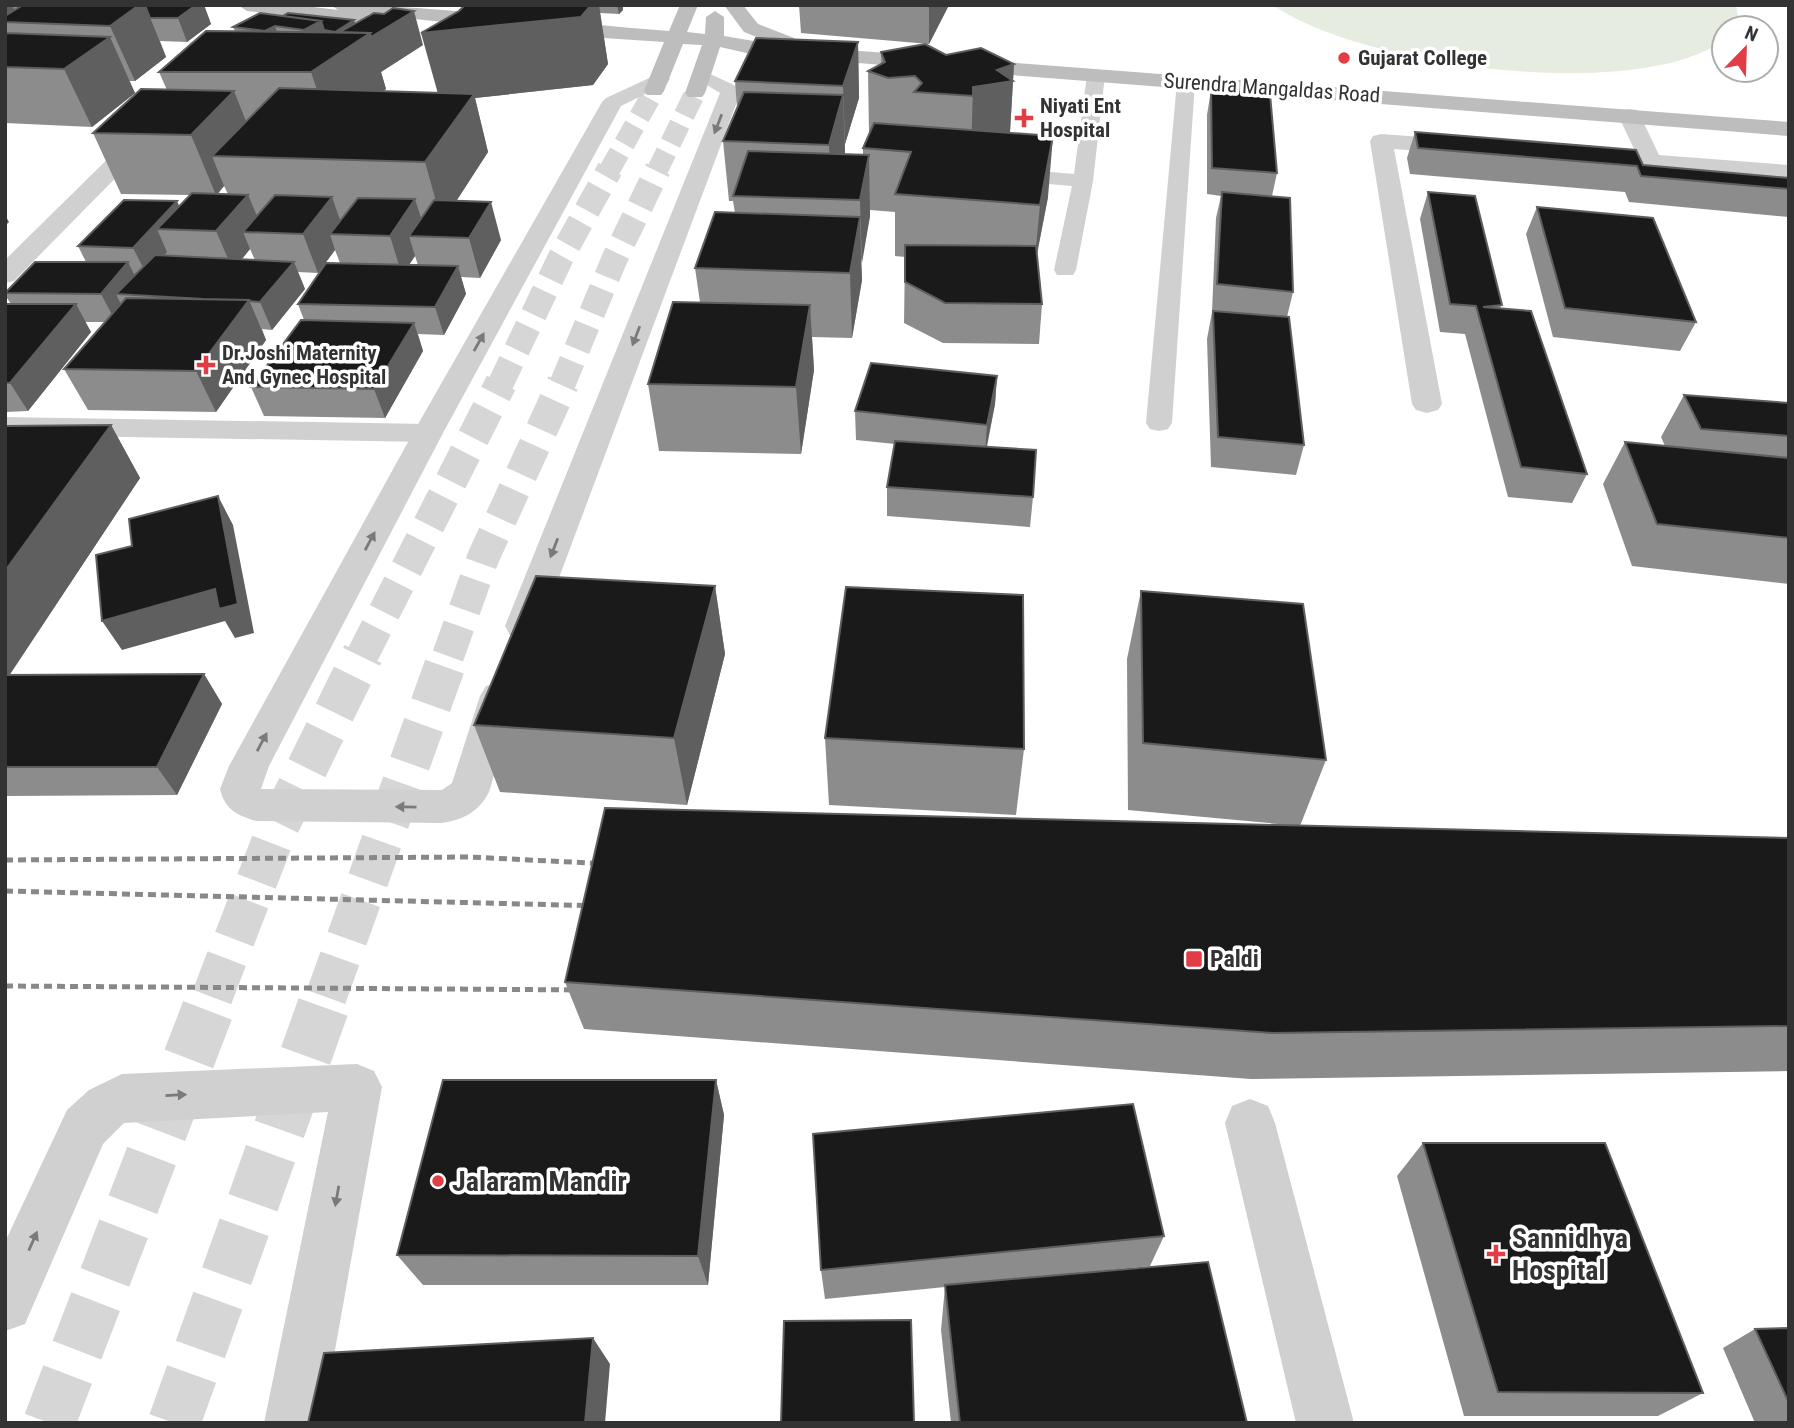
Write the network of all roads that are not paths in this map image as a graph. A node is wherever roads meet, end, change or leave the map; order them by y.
1 (247, 5) edge
2 (340, 5) edge
3 (689, 5) edge
4 (719, 5) edge
5 (733, 5) edge
6 (278, 7) edge
7 (256, 27) edge
8 (850, 57) junction
9 (665, 65) junction
10 (704, 66) junction
11 (1096, 75) junction
12 (1186, 82) junction
13 (1629, 115) junction
14 (159, 121) edge
15 (1789, 129) edge
16 (1489, 149) edge
17 (1570, 155) edge
18 (1651, 161) junction
19 (987, 172) edge
20 (1789, 172) edge
21 (1083, 181) junction
22 (1065, 270) dead end
23 (5, 275) edge
24 (1427, 404) dead end
25 (1159, 424) dead end
26 (5, 426) edge
27 (428, 433) junction
28 (1250, 1123) dead end
29 (5, 1304) edge
30 (292, 1423) edge
31 (1325, 1423) edge

1 - 6 main road
2 - 9 main road
3 - 9 main road
4 - 10 main road
5 - 8 main road
6 - 7 street
6 - 9 main road
8 - 10 main road, Surendra Mangaldas Road
8 - 11 main road, Surendra Mangaldas Road
9 - 10 main road
27 -> 9 street
10 -> 27 street
11 - 12 main road, Surendra Mangaldas Road
11 - 21 lane
12 - 13 main road, Surendra Mangaldas Road
12 - 25 lane
13 - 15 main road, Surendra Mangaldas Road
13 - 18 street
14 - 23 street
16 - 24 street
17 - 18 street
18 - 20 street
19 - 21 lane
21 - 22 lane
26 - 27 street
28 - 31 street
29 -> 30 street

